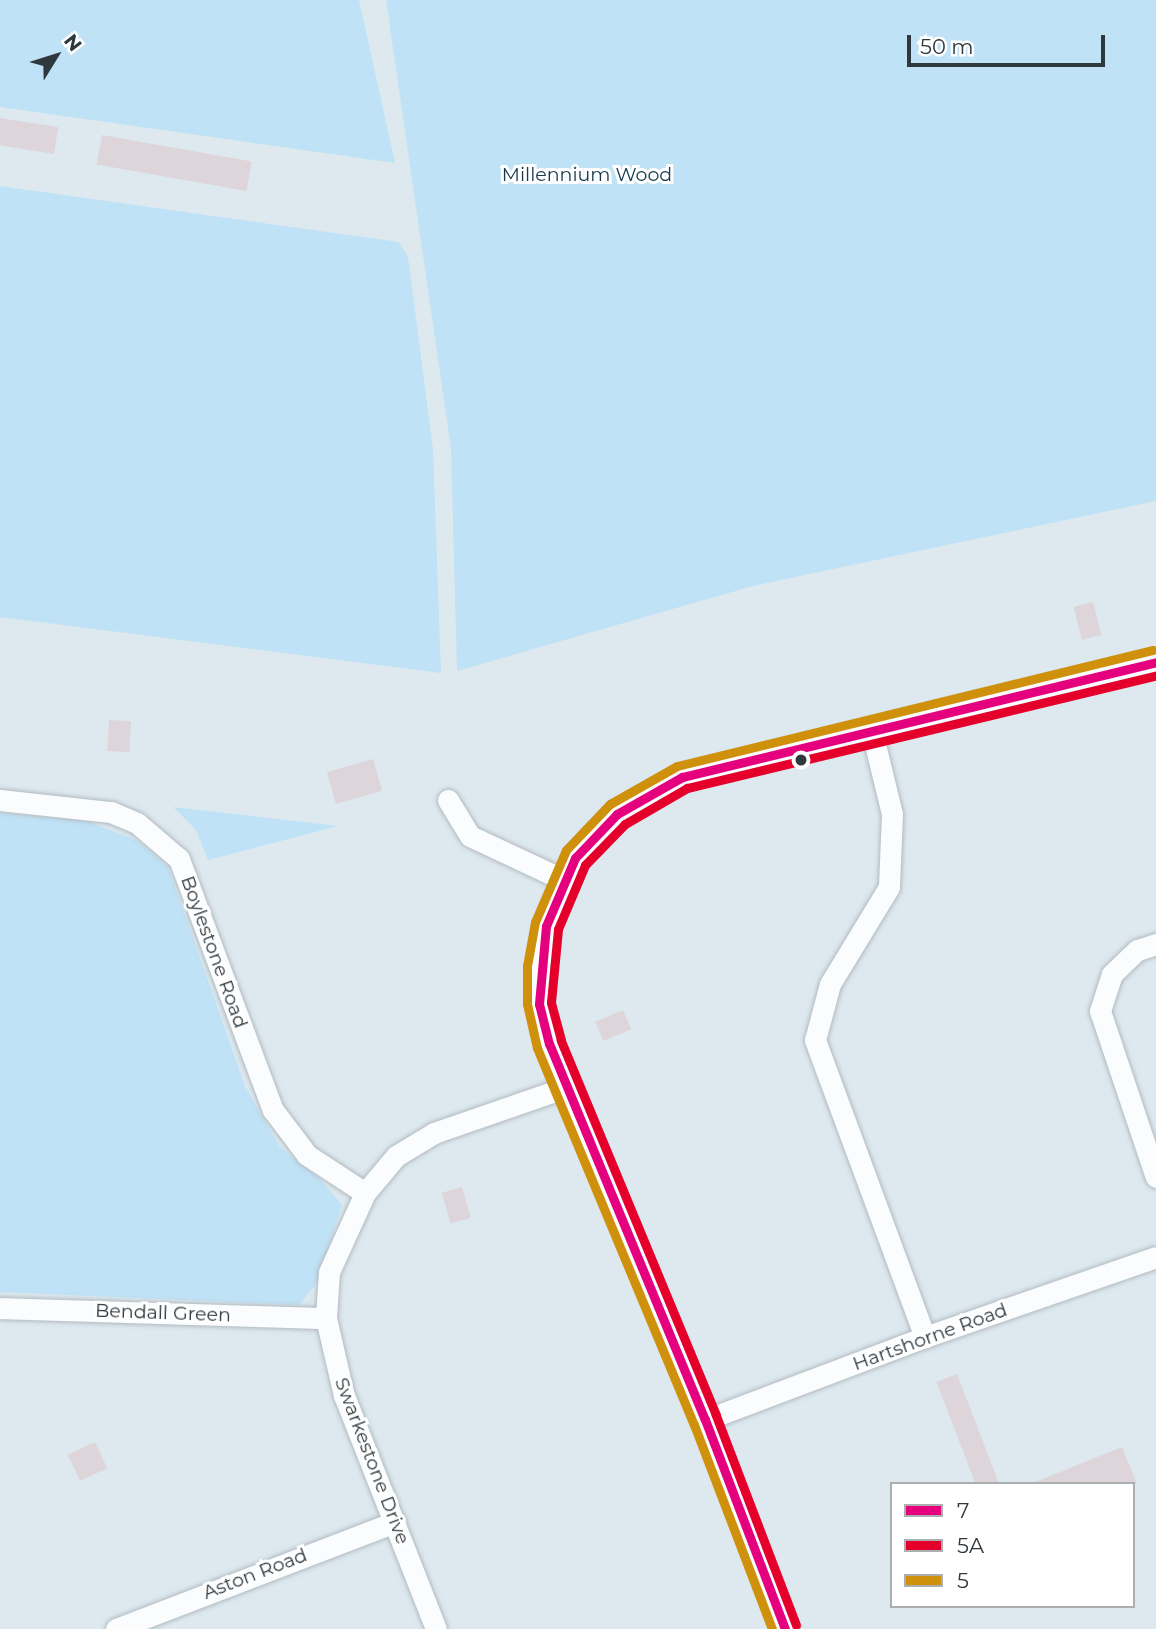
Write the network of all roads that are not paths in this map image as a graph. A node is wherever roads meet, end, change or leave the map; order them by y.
1 (1156, 662) edge
2 (872, 732) junction
3 (0, 800) edge
4 (448, 800) dead end
5 (564, 880) junction
6 (1156, 944) edge
7 (566, 1087) junction
8 (1156, 1177) edge
9 (365, 1193) junction
10 (1156, 1257) edge
11 (0, 1308) edge
12 (326, 1318) junction
13 (925, 1337) junction
14 (705, 1420) junction
15 (395, 1522) junction
16 (116, 1629) edge
17 (436, 1629) edge
18 (785, 1629) edge

1 - 2 street
2 - 5 street
2 - 13 street
3 - 9 street, Boylestone Road
4 - 5 street
5 - 7 street
6 - 8 street
7 - 9 street, Swarkestone Drive
7 - 14 street
9 - 12 street, Swarkestone Drive
10 - 13 street, Hartshorne Road
11 - 12 street, Bendall Green
12 - 15 street, Swarkestone Drive
13 - 14 street, Hartshorne Road
14 - 18 street
15 - 16 street, Aston Road
15 - 17 street, Swarkestone Drive

